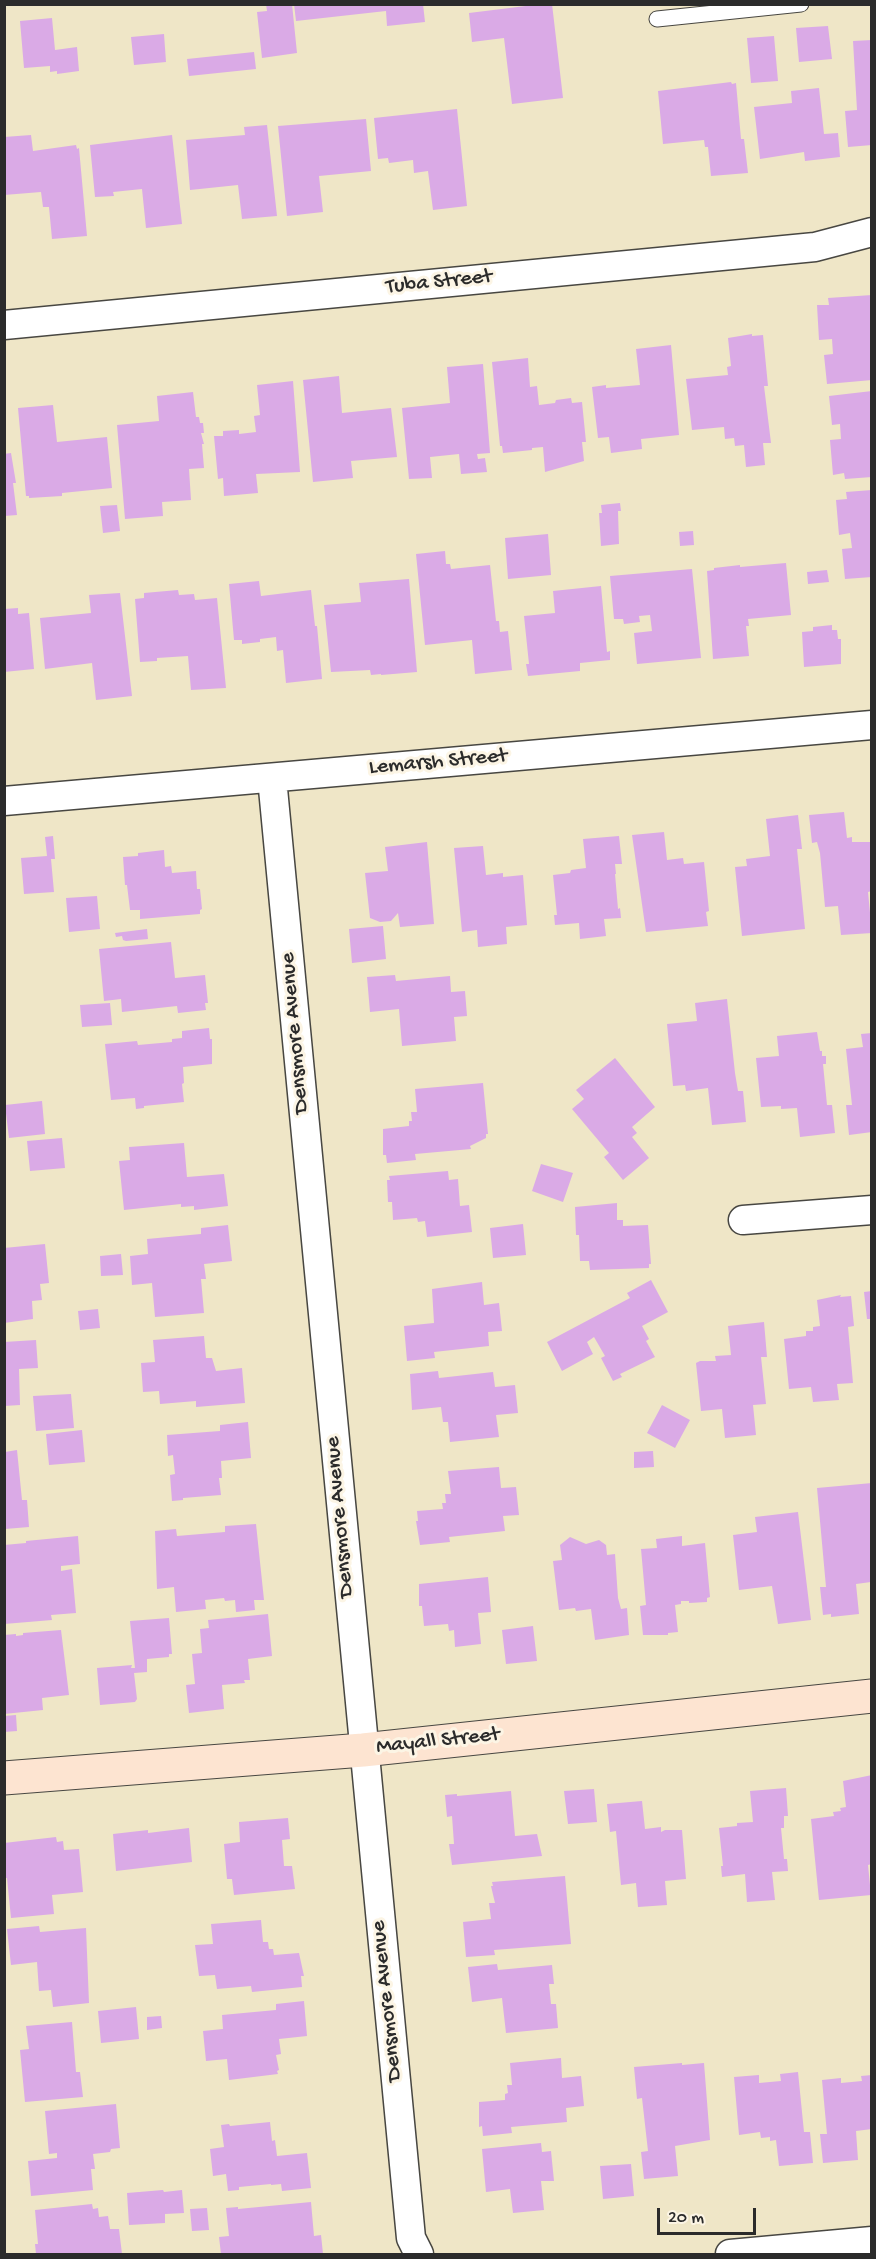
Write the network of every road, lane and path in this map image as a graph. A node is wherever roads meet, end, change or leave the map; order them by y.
1 (801, 4) edge
2 (657, 19) dead end
3 (872, 232) edge
4 (4, 325) edge
5 (872, 725) edge
6 (272, 778) junction
7 (4, 801) edge
8 (872, 1210) edge
9 (743, 1220) dead end
10 (872, 1696) edge
11 (363, 1749) junction
12 (4, 1778) edge
13 (872, 2241) edge
14 (419, 2254) edge
15 (730, 2254) edge

1 - 2 lane
3 - 4 street, Tuba Street
5 - 6 street, Lemarsh Street
6 - 7 street, Lemarsh Street
6 - 11 street, Densmore Avenue
8 - 9 street
10 - 11 street, Mayall Street
11 - 12 street, Mayall Street
11 - 14 street, Densmore Avenue
13 - 15 street

